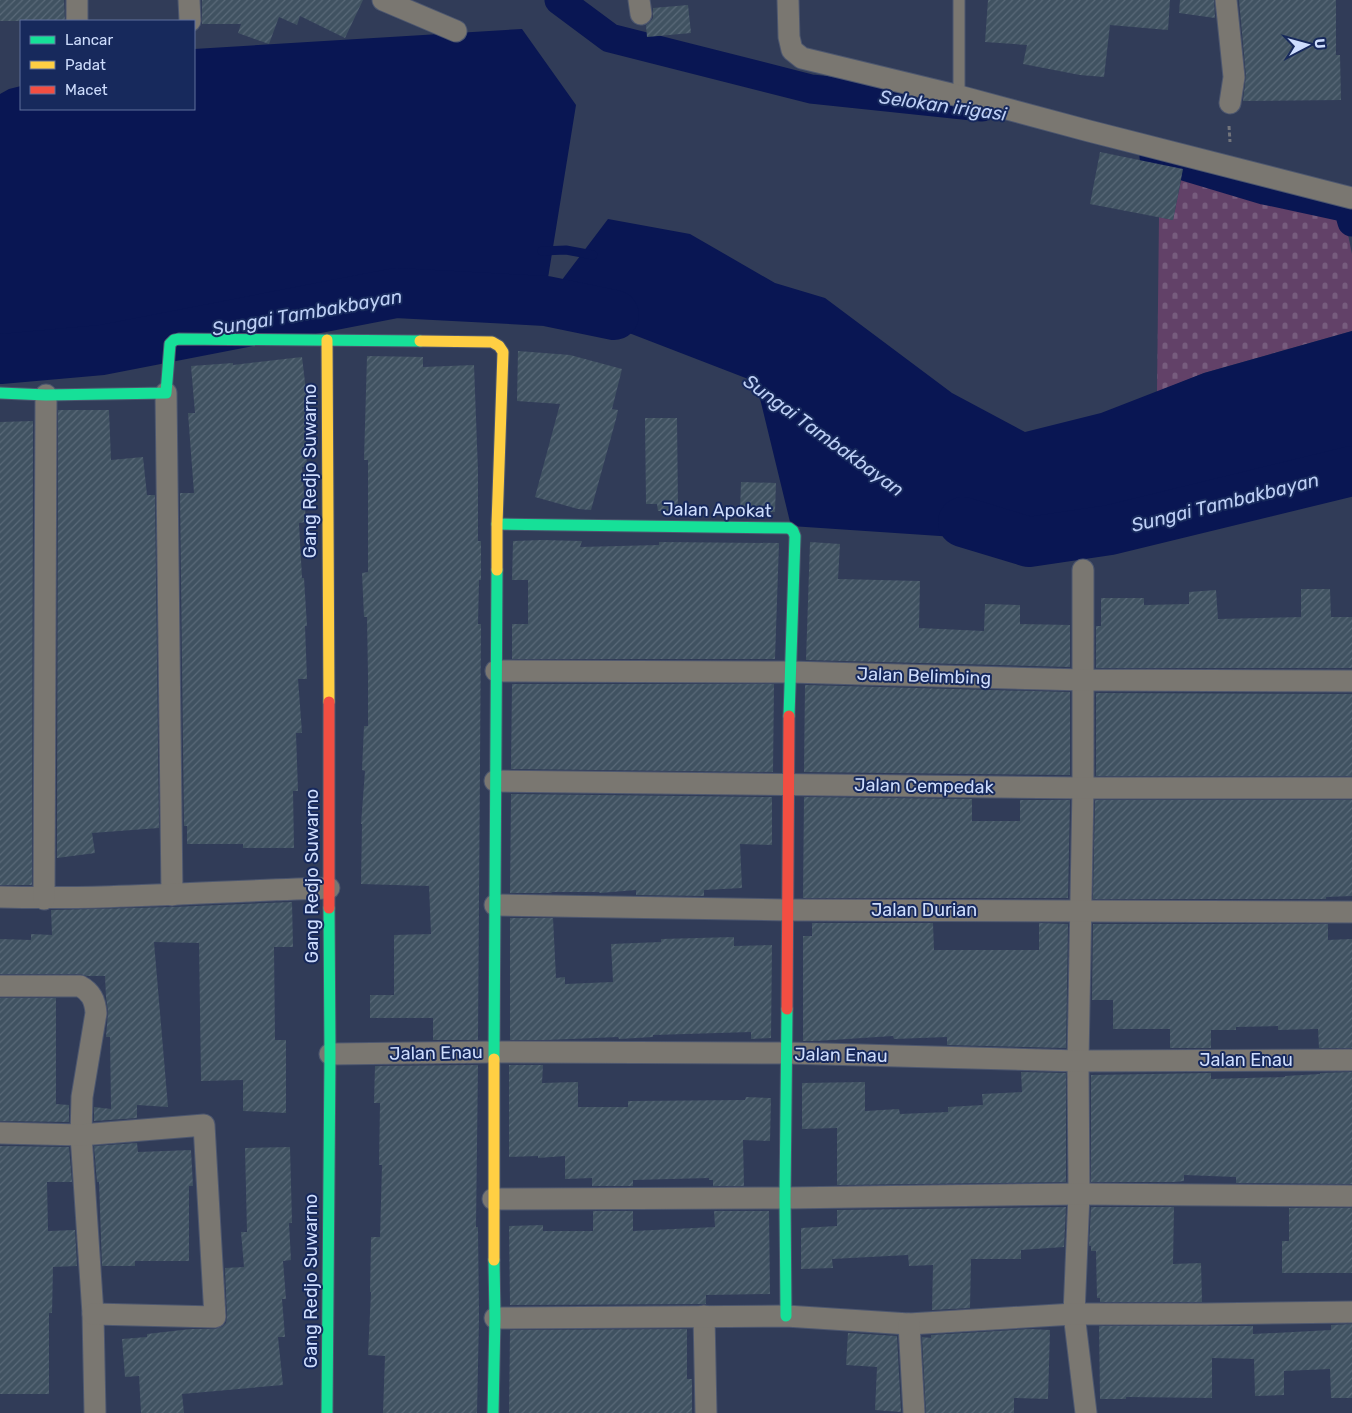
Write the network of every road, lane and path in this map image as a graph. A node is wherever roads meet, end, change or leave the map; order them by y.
1 (77, 0) edge
2 (189, 0) edge
3 (383, 0) edge
4 (788, 0) edge
5 (959, 0) edge
6 (1226, 0) edge
7 (77, 20) edge
8 (190, 20) edge
9 (456, 31) dead end
10 (959, 96) junction
11 (1230, 103) joint
12 (1233, 167) junction
13 (1352, 198) edge
14 (327, 340) junction
15 (0, 393) edge
16 (166, 393) junction
17 (46, 395) junction
18 (497, 524) junction
19 (1083, 570) dead end
20 (496, 671) junction
21 (790, 672) junction
22 (1083, 680) junction
23 (1352, 681) edge
24 (495, 781) junction
25 (788, 785) junction
26 (1082, 788) junction
27 (1352, 788) edge
28 (329, 888) junction
29 (172, 895) junction
30 (0, 898) edge
31 (44, 899) junction
32 (495, 906) junction
33 (787, 910) junction
34 (1081, 910) junction
35 (1352, 912) edge
36 (0, 986) edge
37 (494, 1052) junction
38 (787, 1053) junction
39 (330, 1054) junction
40 (1352, 1060) edge
41 (1078, 1061) junction
42 (0, 1133) edge
43 (81, 1135) junction
44 (1080, 1194) junction
45 (1352, 1196) edge
46 (785, 1198) junction
47 (493, 1199) junction
48 (1352, 1312) edge
49 (93, 1314) junction
50 (1074, 1314) junction
51 (704, 1316) junction
52 (786, 1316) junction
53 (495, 1318) junction
54 (909, 1324) junction
55 (95, 1413) edge
56 (327, 1413) edge
57 (493, 1413) edge
58 (706, 1413) edge
59 (914, 1413) edge
60 (1086, 1413) edge

1 - 7 street
2 - 8 street
3 - 9 street
4 - 10 street
5 - 10 lane
6 - 11 street
10 - 12 street
11 - 12 path
12 - 13 street
14 - 16 street
14 - 18 street
14 - 28 street, Gang Redjo Suwarno
15 - 17 street
16 - 17 street
16 - 29 street
17 - 31 street
18 - 20 street
18 - 21 street, Jalan Apokat
19 - 22 street
20 - 21 street, Jalan Belimbing
20 - 24 street
21 - 22 street, Jalan Belimbing
21 - 25 street
22 - 23 street, Jalan Belimbing
22 - 26 street
24 - 25 street, Jalan Cempedak
24 - 32 street
25 - 26 street, Jalan Cempedak
25 - 33 street
26 - 27 street, Jalan Cempedak
26 - 34 street
28 - 29 street
28 - 39 street, Gang Redjo Suwarno
29 - 31 street
30 - 31 street
32 - 33 street, Jalan Durian
32 - 37 street
33 - 34 street, Jalan Durian
33 - 38 street
34 - 35 street, Jalan Durian
34 - 41 street
36 - 43 street
37 - 38 street, Jalan Enau
37 - 39 street, Jalan Enau
37 - 47 street
38 - 41 street, Jalan Enau
38 - 46 street
39 - 56 street, Gang Redjo Suwarno
40 - 41 street, Jalan Enau
41 - 44 street
42 - 43 street
43 - 49 street
43 - 49 street
44 - 45 street
44 - 46 street
44 - 50 street
46 - 47 street
46 - 52 street
47 - 53 street
48 - 50 street
49 - 55 street
50 - 54 street
50 - 60 street
51 - 52 street
51 - 53 street
51 - 58 street
52 - 54 street
53 - 57 street
54 - 59 street

